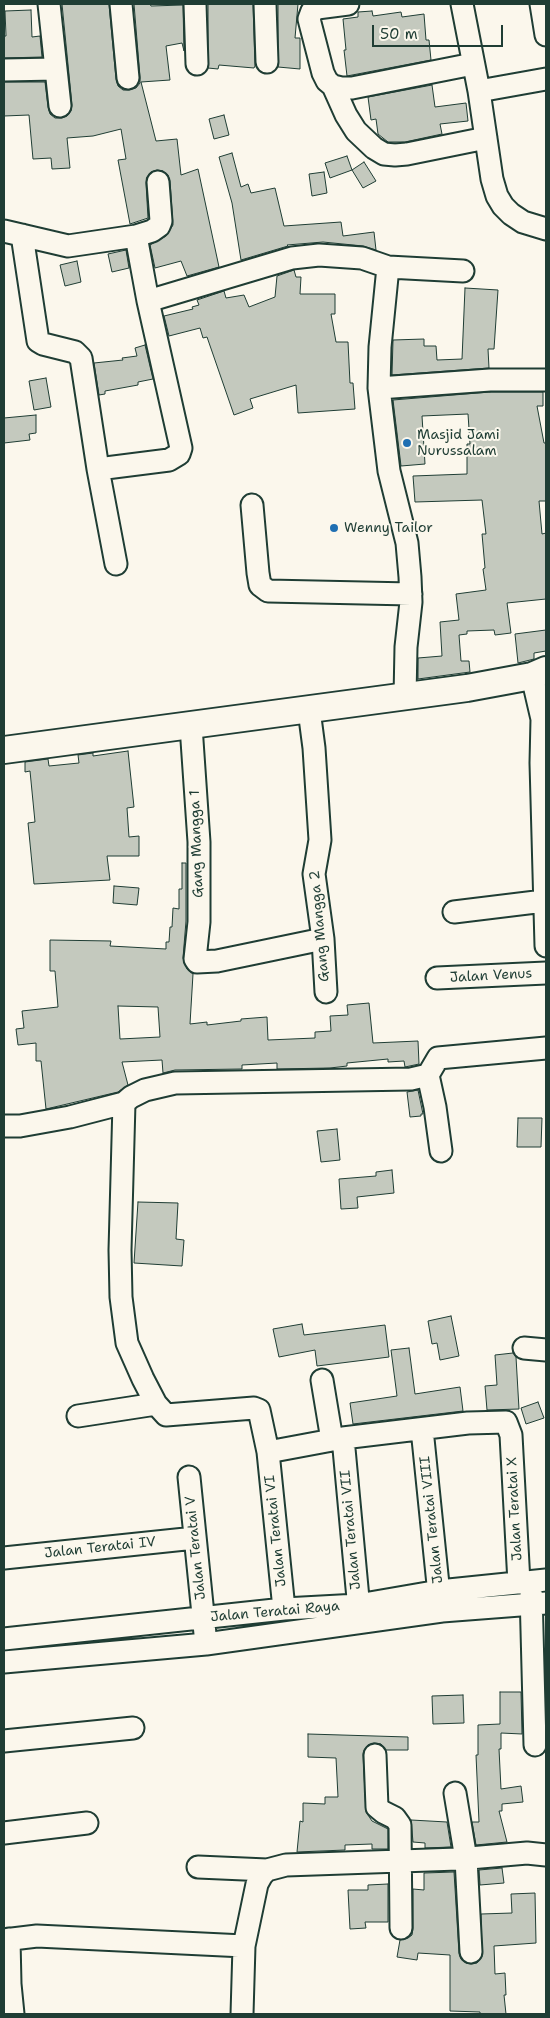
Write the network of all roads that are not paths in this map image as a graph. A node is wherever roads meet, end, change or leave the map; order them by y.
1 (49, 4) edge
2 (121, 4) edge
3 (194, 4) edge
4 (265, 4) edge
5 (348, 4) edge
6 (462, 4) edge
7 (541, 4) edge
8 (546, 35) edge
9 (267, 62) dead end
10 (197, 64) dead end
11 (473, 64) junction
12 (56, 69) junction
13 (4, 70) edge
14 (128, 78) dead end
15 (546, 79) edge
16 (333, 86) junction
17 (479, 91) junction
18 (60, 106) dead end
19 (486, 138) junction
20 (158, 182) dead end
21 (546, 229) edge
22 (13, 233) edge
23 (136, 236) junction
24 (388, 267) junction
25 (462, 271) dead end
26 (148, 302) junction
27 (546, 380) edge
28 (379, 388) junction
29 (98, 469) junction
30 (252, 505) dead end
31 (116, 564) dead end
32 (411, 594) junction
33 (539, 673) edge
34 (405, 696) junction
35 (309, 710) junction
36 (191, 726) junction
37 (5, 745) edge
38 (544, 901) junction
39 (454, 912) dead end
40 (322, 939) junction
41 (546, 942) edge
42 (546, 946) edge
43 (546, 973) edge
44 (437, 978) dead end
45 (326, 992) dead end
46 (546, 1048) edge
47 (428, 1075) junction
48 (124, 1103) junction
49 (4, 1126) edge
50 (441, 1151) dead end
51 (524, 1348) dead end
52 (546, 1350) edge
53 (322, 1380) dead end
54 (156, 1404) junction
55 (78, 1416) dead end
56 (422, 1429) junction
57 (337, 1439) junction
58 (268, 1452) junction
59 (189, 1477) dead end
60 (195, 1538) junction
61 (4, 1558) edge
62 (532, 1582) edge
63 (440, 1601) junction
64 (538, 1604) edge
65 (284, 1609) junction
66 (360, 1614) junction
67 (204, 1619) junction
68 (4, 1639) edge
69 (206, 1644) junction
70 (4, 1662) edge
71 (133, 1728) dead end
72 (539, 1732) edge
73 (4, 1742) edge
74 (375, 1755) dead end
75 (455, 1793) dead end
76 (87, 1823) dead end
77 (4, 1833) edge
78 (546, 1855) edge
79 (466, 1859) junction
80 (401, 1862) junction
81 (198, 1867) dead end
82 (267, 1870) junction
83 (401, 1928) dead end
84 (7, 1939) edge
85 (244, 1946) junction
86 (471, 1952) dead end
87 (13, 2014) edge
88 (242, 2014) edge

1 - 12 street
2 - 14 street
3 - 10 street
4 - 9 street
5 - 16 street
6 - 11 street
7 - 8 street
11 - 16 street
11 - 17 street
12 - 13 street
12 - 18 street
15 - 17 street
16 - 19 street
17 - 19 street
19 - 21 street
20 - 23 street
22 - 23 street
22 - 29 street
23 - 26 street
24 - 25 street
24 - 26 street
24 - 28 street
26 - 29 street
27 - 28 street
28 - 32 street
29 - 31 street
30 - 32 street
32 - 34 street
33 - 34 street
33 - 38 street
34 - 35 street
35 - 36 street
35 - 40 street, Gang Mangga 2
36 - 37 street
36 - 40 street, Gang Mangga 1
38 - 39 street
38 - 41 street
40 - 45 street, Gang Mangga 2
41 - 42 street
43 - 44 street, Jalan Venus
46 - 47 street
47 - 48 street
47 - 50 street
48 - 49 street
48 - 54 street
51 - 52 street
53 - 57 street, Jalan Teratai VII
54 - 55 street
54 - 58 street, Jalan Teratai VI
56 - 57 street
56 - 62 street, Jalan Teratai X
56 - 63 street, Jalan Teratai VIII
57 - 58 street
57 - 66 street, Jalan Teratai VII
58 - 65 street, Jalan Teratai VI
59 - 60 street, Jalan Teratai V
60 - 61 street, Jalan Teratai IV
60 - 67 street, Jalan Teratai V
62 - 63 street, Jalan Teratai Raya
62 - 64 street, Jalan Teratai X
63 - 64 street, Jalan Teratai Raya
63 - 66 street, Jalan Teratai Raya
64 - 72 street, Jalan Teratai X
65 - 66 street, Jalan Teratai Raya
65 - 67 street, Jalan Teratai Raya
66 - 69 street, Jalan Teratai Raya
67 - 68 street, Jalan Teratai Raya
67 - 69 street, Jalan Teratai V
69 - 70 street, Jalan Teratai Raya
71 - 73 street
74 - 80 street
75 - 79 street
76 - 77 street
78 - 79 street
79 - 80 street
79 - 86 street
80 - 82 street
80 - 83 street
81 - 82 street
82 - 85 street
84 - 85 street
84 - 87 street
85 - 88 street

